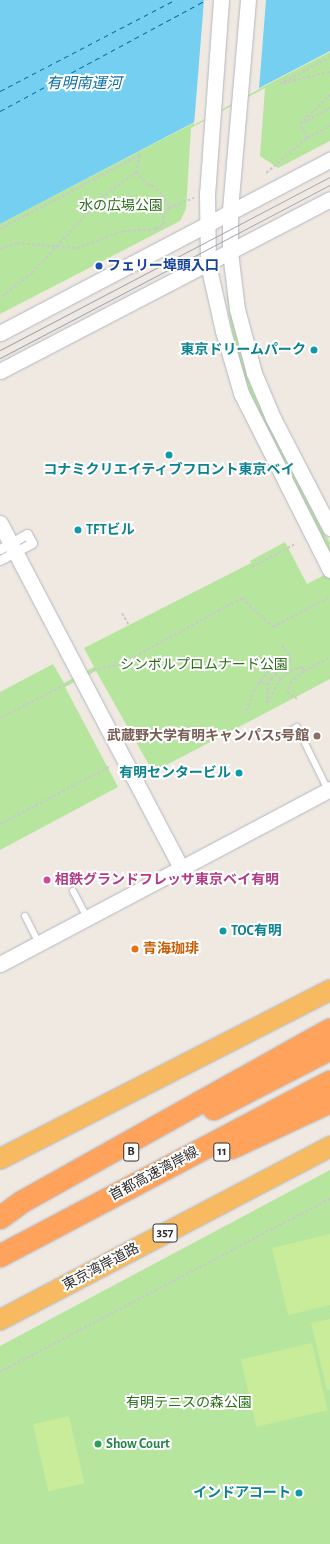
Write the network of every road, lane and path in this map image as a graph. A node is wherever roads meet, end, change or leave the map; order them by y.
1 (221, 0) edge
2 (248, 0) edge
3 (330, 57) edge
4 (330, 72) edge
5 (330, 95) edge
6 (330, 108) edge
7 (300, 124) junction
8 (330, 126) edge
9 (307, 138) junction
10 (330, 160) edge
11 (136, 172) junction
12 (266, 173) dead end
13 (194, 198) dead end
14 (330, 199) edge
15 (169, 208) junction
16 (230, 212) junction
17 (205, 224) junction
18 (0, 229) edge
19 (55, 247) junction
20 (0, 249) edge
21 (230, 252) junction
22 (208, 264) junction
23 (0, 298) edge
24 (0, 333) edge
25 (0, 371) edge
26 (0, 523) edge
27 (330, 528) edge
28 (295, 544) dead end
29 (0, 549) edge
30 (0, 560) edge
31 (252, 567) dead end
32 (330, 570) edge
33 (330, 597) edge
34 (122, 613) dead end
35 (128, 624) dead end
36 (282, 645) dead end
37 (330, 658) edge
38 (291, 659) junction
39 (94, 669) dead end
40 (304, 671) junction
41 (275, 674) junction
42 (281, 679) junction
43 (260, 682) junction
44 (69, 683) dead end
45 (269, 685) junction
46 (297, 699) dead end
47 (246, 711) dead end
48 (0, 718) edge
49 (291, 731) dead end
50 (111, 766) dead end
51 (329, 789) edge
52 (0, 824) edge
53 (180, 866) junction
54 (73, 891) dead end
55 (25, 916) dead end
56 (87, 917) junction
57 (39, 943) junction
58 (0, 964) edge
59 (330, 990) edge
60 (330, 1030) edge
61 (330, 1049) edge
62 (259, 1077) junction
63 (330, 1082) edge
64 (330, 1102) edge
65 (281, 1117) junction
66 (330, 1147) edge
67 (0, 1159) edge
68 (156, 1172) joint
69 (330, 1199) edge
70 (0, 1220) edge
71 (0, 1256) edge
72 (0, 1320) edge
73 (0, 1372) edge

1 - 17 street
2 - 16 street
3 - 4 path
5 - 7 path
6 - 7 path
7 - 9 path
8 - 9 path
9 - 12 path
10 - 16 street
11 - 15 path
11 - 18 path
11 - 19 path
13 - 15 path
14 - 21 street
15 - 19 path
16 - 17 street
16 - 21 street
17 - 22 street
17 - 24 street
19 - 20 path
19 - 23 path
21 - 22 street
21 - 27 street
22 - 25 street
22 - 32 street
26 - 53 street
28 - 31 path
29 - 30 street
33 - 39 path
34 - 35 path
36 - 38 path
37 - 40 path
38 - 41 path
38 - 43 path
40 - 42 path
40 - 46 path
41 - 42 path
41 - 45 path
42 - 45 path
43 - 45 path
43 - 47 path
44 - 48 path
49 - 51 lane
50 - 52 path
51 - 53 street
53 - 56 street
54 - 56 lane
55 - 57 lane
56 - 57 street
57 - 58 street
59 - 67 highway
60 - 62 highway
61 - 62 highway
62 - 70 highway
63 - 65 highway
64 - 65 highway, 11
65 - 68 highway, 11
66 - 72 highway, 東京湾岸道路 / 357
68 - 71 highway, 首都高速湾岸線 / B
69 - 73 path

